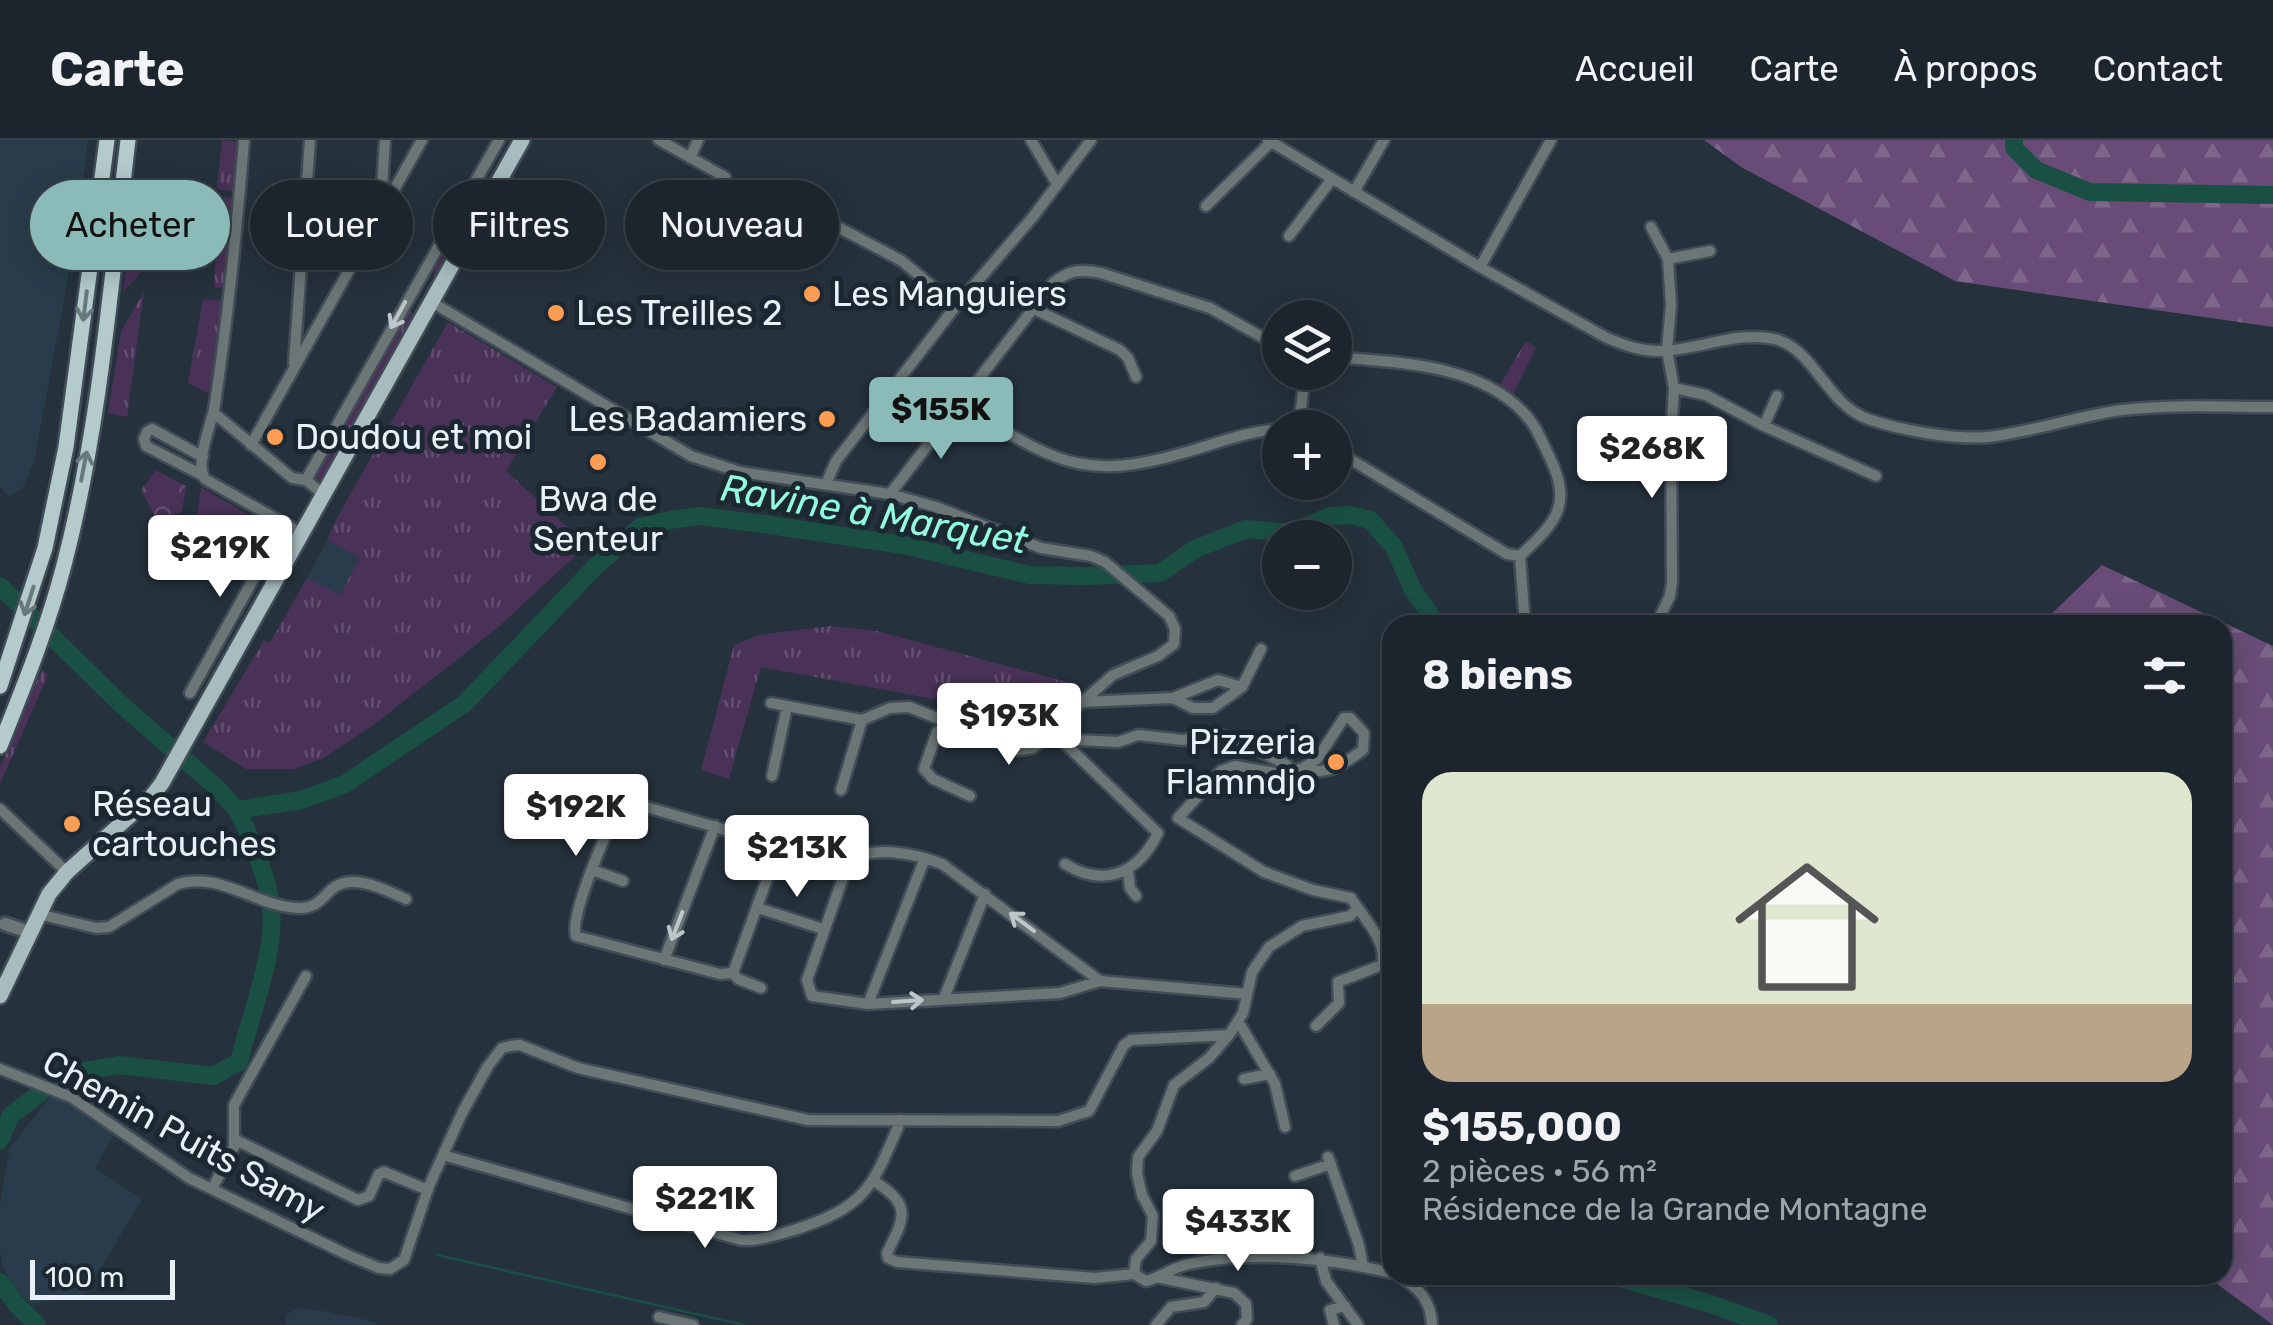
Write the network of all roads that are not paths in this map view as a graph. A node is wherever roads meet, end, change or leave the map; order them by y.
1 (107, 140) edge
2 (128, 140) edge
3 (244, 140) edge
4 (310, 140) edge
5 (385, 140) edge
6 (422, 140) edge
7 (499, 140) edge
8 (522, 140) edge
9 (659, 140) edge
10 (698, 140) edge
11 (1031, 140) edge
12 (1091, 140) edge
13 (1384, 140) edge
14 (1552, 140) edge
15 (1269, 141) edge
16 (690, 158) junction
17 (724, 177) dead end
18 (382, 180) edge
19 (400, 180) edge
20 (1330, 180) junction
21 (1057, 184) junction
22 (1354, 192) junction
23 (1206, 206) dead end
24 (1651, 227) dead end
25 (839, 228) edge
26 (1290, 236) dead end
27 (1710, 251) dead end
28 (1668, 259) junction
29 (1480, 267) junction
30 (349, 270) edge
31 (430, 301) junction
32 (956, 306) junction
33 (1034, 309) junction
34 (297, 320) junction
35 (317, 326) junction
36 (1262, 337) edge
37 (1667, 350) junction
38 (1352, 359) edge
39 (294, 366) junction
40 (1136, 377) dead end
41 (1674, 388) junction
42 (1776, 396) dead end
43 (961, 406) junction
44 (2273, 407) edge
45 (214, 413) junction
46 (1764, 426) junction
47 (1262, 432) edge
48 (251, 445) junction
49 (203, 457) junction
50 (1352, 460) edge
51 (202, 475) junction
52 (1876, 476) dead end
53 (306, 480) junction
54 (826, 484) junction
55 (890, 494) junction
56 (324, 495) junction
57 (284, 524) junction
58 (303, 534) junction
59 (1520, 556) junction
60 (1525, 615) edge
61 (1661, 615) edge
62 (1261, 649) dead end
63 (0, 686) edge
64 (1242, 687) junction
65 (190, 692) dead end
66 (1172, 698) junction
67 (1081, 702) junction
68 (771, 704) dead end
69 (787, 707) junction
70 (862, 720) junction
71 (955, 724) junction
72 (1058, 732) junction
73 (0, 746) edge
74 (1303, 768) junction
75 (1288, 772) junction
76 (772, 776) dead end
77 (840, 790) dead end
78 (970, 796) dead end
79 (1, 810) edge
80 (714, 826) junction
81 (926, 858) junction
82 (1066, 864) dead end
83 (592, 870) junction
84 (1128, 870) junction
85 (67, 872) junction
86 (623, 882) dead end
87 (985, 894) junction
88 (1136, 896) dead end
89 (406, 899) dead end
90 (758, 908) junction
91 (1356, 910) junction
92 (37, 914) junction
93 (5, 924) dead end
94 (823, 929) junction
95 (29, 932) junction
96 (1382, 955) edge
97 (664, 960) junction
98 (1382, 963) edge
99 (733, 973) junction
100 (306, 976) dead end
101 (1100, 981) junction
102 (761, 988) dead end
103 (1247, 994) junction
104 (0, 996) edge
105 (944, 998) junction
106 (868, 1004) junction
107 (1238, 1020) junction
108 (1316, 1026) dead end
109 (1229, 1034) junction
110 (0, 1069) edge
111 (1270, 1074) junction
112 (1244, 1079) dead end
113 (901, 1120) junction
114 (1285, 1126) dead end
115 (236, 1140) junction
116 (443, 1155) junction
117 (1295, 1176) dead end
118 (874, 1182) junction
119 (212, 1189) junction
120 (428, 1190) junction
121 (1320, 1258) junction
122 (1363, 1266) junction
123 (1382, 1271) edge
124 (1134, 1274) junction
125 (1161, 1278) junction
126 (1413, 1285) edge
127 (1216, 1288) junction
128 (1345, 1306) junction
129 (659, 1316) dead end
130 (693, 1325) edge
131 (1156, 1325) edge
132 (1242, 1325) edge
133 (1334, 1325) edge
134 (1358, 1325) edge
135 (1432, 1325) edge

1 -> 63 highway
73 -> 2 highway
3 - 45 street
4 - 34 street
5 - 18 street
6 - 19 street
7 -> 53 street
8 - 31 main road
9 - 16 street
10 - 16 street
11 - 21 street
12 - 21 street
13 - 22 street
14 - 29 street
15 - 20 street
15 - 23 street
16 - 17 street
20 - 22 street
20 - 26 street
21 - 32 street
22 - 29 street
24 - 28 street
25 - 32 street
27 - 28 street
28 - 37 street
29 - 37 street
30 - 35 street
31 - 54 street
31 - 56 main road
32 - 54 street
33 - 36 street
33 - 40 street
33 - 43 street
34 - 35 street
34 - 39 street
35 - 39 street
37 - 41 street
37 - 44 street
38 - 59 street
39 - 48 street
41 - 46 street
41 - 61 street
42 - 46 street
43 - 47 street
43 - 55 street
45 - 48 street
45 - 49 street
46 - 52 street
48 - 53 street
49 - 51 street
49 - 51 street
50 - 59 street
51 - 57 street
53 - 56 street
54 - 55 street
55 - 67 street
56 - 58 main road
57 - 58 street
57 - 65 street
58 - 85 main road
59 - 60 street
62 - 64 street
64 - 66 street
64 - 66 street
66 - 67 street
67 - 72 street
68 - 69 street
69 - 70 street
69 - 76 street
70 - 71 street
70 - 77 street
71 - 72 street
71 - 78 street
72 - 75 street
72 - 84 street
74 - 74 street
74 - 75 street
75 - 91 street
79 - 85 street
80 - 83 street
80 - 90 street
80 -> 97 street
81 - 87 street
81 - 94 street
81 - 106 street
82 - 84 street
83 - 86 street
83 - 97 street
84 - 88 street
85 - 92 main road
101 -> 87 street
87 - 105 street
89 - 92 street
90 - 94 street
90 - 99 street
91 - 96 street
91 - 103 street
92 - 95 main road
93 - 95 street
94 - 106 street
95 - 104 main road
97 - 99 street
98 - 108 street
99 - 102 street
100 - 115 street
101 - 103 street
101 - 105 street
103 - 107 street
106 -> 105 street
107 - 109 street
107 - 111 street
109 - 113 street, Chemin Puits Samy
109 - 124 street
110 - 119 street, Chemin Puits Samy
111 - 112 street
111 - 114 street
113 - 116 street, Chemin Puits Samy
113 - 118 street
115 - 119 street
115 - 120 street
116 - 118 street
116 - 120 street, Chemin Puits Samy
117 - 122 street
118 - 124 street
119 - 120 street, Chemin Puits Samy
121 - 122 street
121 - 125 street
121 - 128 street
122 - 123 street
124 - 125 street
125 - 127 street
126 - 135 street
127 - 131 street
127 - 132 street
128 - 133 street
128 - 134 street
129 - 130 street

